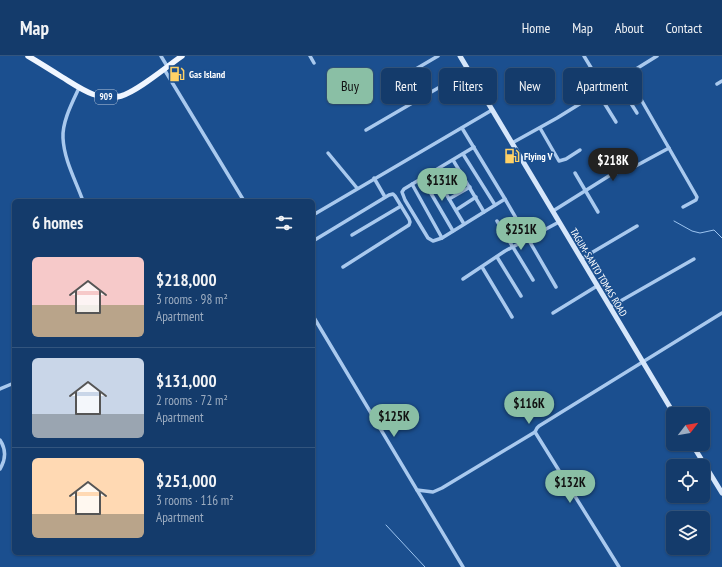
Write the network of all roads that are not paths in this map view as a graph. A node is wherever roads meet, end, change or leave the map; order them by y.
1 (28, 56) edge
2 (161, 56) edge
3 (182, 56) edge
4 (310, 56) edge
5 (438, 56) edge
6 (460, 56) edge
7 (584, 56) edge
8 (657, 56) edge
9 (314, 63) dead end
10 (166, 68) junction
11 (418, 68) edge
12 (468, 68) edge
13 (591, 68) edge
14 (638, 68) edge
15 (722, 81) edge
16 (717, 84) dead end
17 (439, 87) edge
18 (79, 88) junction
19 (642, 101) edge
20 (489, 104) edge
21 (580, 104) edge
22 (605, 104) edge
23 (631, 104) edge
24 (492, 110) junction
25 (636, 114) dead end
26 (616, 122) dead end
27 (462, 128) junction
28 (540, 128) junction
29 (366, 130) dead end
30 (512, 143) junction
31 (474, 147) junction
32 (669, 148) junction
33 (580, 150) dead end
34 (328, 152) dead end
35 (464, 154) junction
36 (453, 160) junction
37 (460, 171) junction
38 (433, 172) junction
39 (575, 173) dead end
40 (374, 178) junction
41 (422, 178) junction
42 (440, 182) junction
43 (412, 184) junction
44 (470, 187) junction
45 (357, 188) junction
46 (586, 191) junction
47 (384, 197) junction
48 (476, 197) junction
49 (82, 199) edge
50 (243, 199) edge
51 (450, 199) junction
52 (505, 199) junction
53 (495, 205) junction
54 (401, 206) junction
55 (683, 207) dead end
56 (456, 210) junction
57 (553, 211) junction
58 (484, 212) junction
59 (598, 212) dead end
60 (315, 214) edge
61 (497, 221) dead end
62 (559, 222) junction
63 (464, 224) junction
64 (637, 226) dead end
65 (453, 231) junction
66 (352, 235) dead end
67 (442, 238) junction
68 (528, 239) junction
69 (315, 240) edge
70 (513, 247) junction
71 (497, 257) junction
72 (581, 259) junction
73 (694, 259) dead end
74 (343, 267) dead end
75 (482, 267) junction
76 (464, 279) dead end
77 (533, 280) dead end
78 (597, 286) junction
79 (556, 287) dead end
80 (520, 296) dead end
81 (610, 307) junction
82 (554, 313) dead end
83 (722, 313) edge
84 (512, 317) dead end
85 (315, 319) edge
86 (642, 361) junction
87 (12, 384) edge
88 (0, 389) edge
89 (670, 407) edge
90 (535, 432) junction
91 (0, 440) edge
92 (696, 451) edge
93 (0, 468) edge
94 (417, 490) junction
95 (722, 493) edge
96 (463, 567) edge
97 (619, 567) edge

1 - 18 main road, 909
2 - 10 street
3 - 10 main road, 909
4 - 9 street
5 - 11 street
6 - 12 main road, TAGUM-SANTO TOMAS ROAD
7 - 13 street
8 - 14 street
10 - 18 main road, 909
10 - 50 street
15 - 16 street
17 - 29 street
18 - 49 street
19 - 32 street
20 - 24 main road, TAGUM-SANTO TOMAS ROAD
21 - 28 street
22 - 26 street
23 - 25 street
24 - 27 street
24 - 30 main road, TAGUM-SANTO TOMAS ROAD
27 - 31 street
27 - 40 street
28 - 30 street
28 - 33 street
30 - 57 main road, TAGUM-SANTO TOMAS ROAD
31 - 35 street
31 - 52 street
32 - 46 street
32 - 55 street
34 - 45 street
35 - 36 street
35 - 53 street
36 - 37 street
36 - 38 street
37 - 42 street
37 - 44 street
38 - 41 street
38 - 42 street
39 - 46 street
40 - 45 street
40 - 47 street
41 - 43 street
41 - 65 street
42 - 51 street
43 - 67 street
43 - 67 street
44 - 48 street
44 - 51 street
45 - 60 street
46 - 57 street
46 - 59 street
47 - 54 street
47 - 69 street
48 - 56 street
48 - 58 street
51 - 56 street
52 - 53 street
52 - 68 street
53 - 58 street
54 - 66 street
54 - 74 street
56 - 63 street
57 - 62 main road, TAGUM-SANTO TOMAS ROAD
58 - 63 street
61 - 70 street
62 - 68 street
62 - 72 main road, TAGUM-SANTO TOMAS ROAD
63 - 65 street
64 - 72 street
65 - 67 street
68 - 70 street
68 - 79 street
70 - 71 street
70 - 77 street
71 - 75 street
71 - 80 street
72 - 78 main road, TAGUM-SANTO TOMAS ROAD
73 - 81 street
75 - 76 street
75 - 84 street
78 - 81 main road, TAGUM-SANTO TOMAS ROAD
78 - 82 street
81 - 86 main road, TAGUM-SANTO TOMAS ROAD
83 - 86 street
85 - 94 street
86 - 89 main road, TAGUM-SANTO TOMAS ROAD
86 - 90 street
87 - 88 street
90 - 94 street
90 - 97 street
91 - 93 street
92 - 95 main road
94 - 96 street

